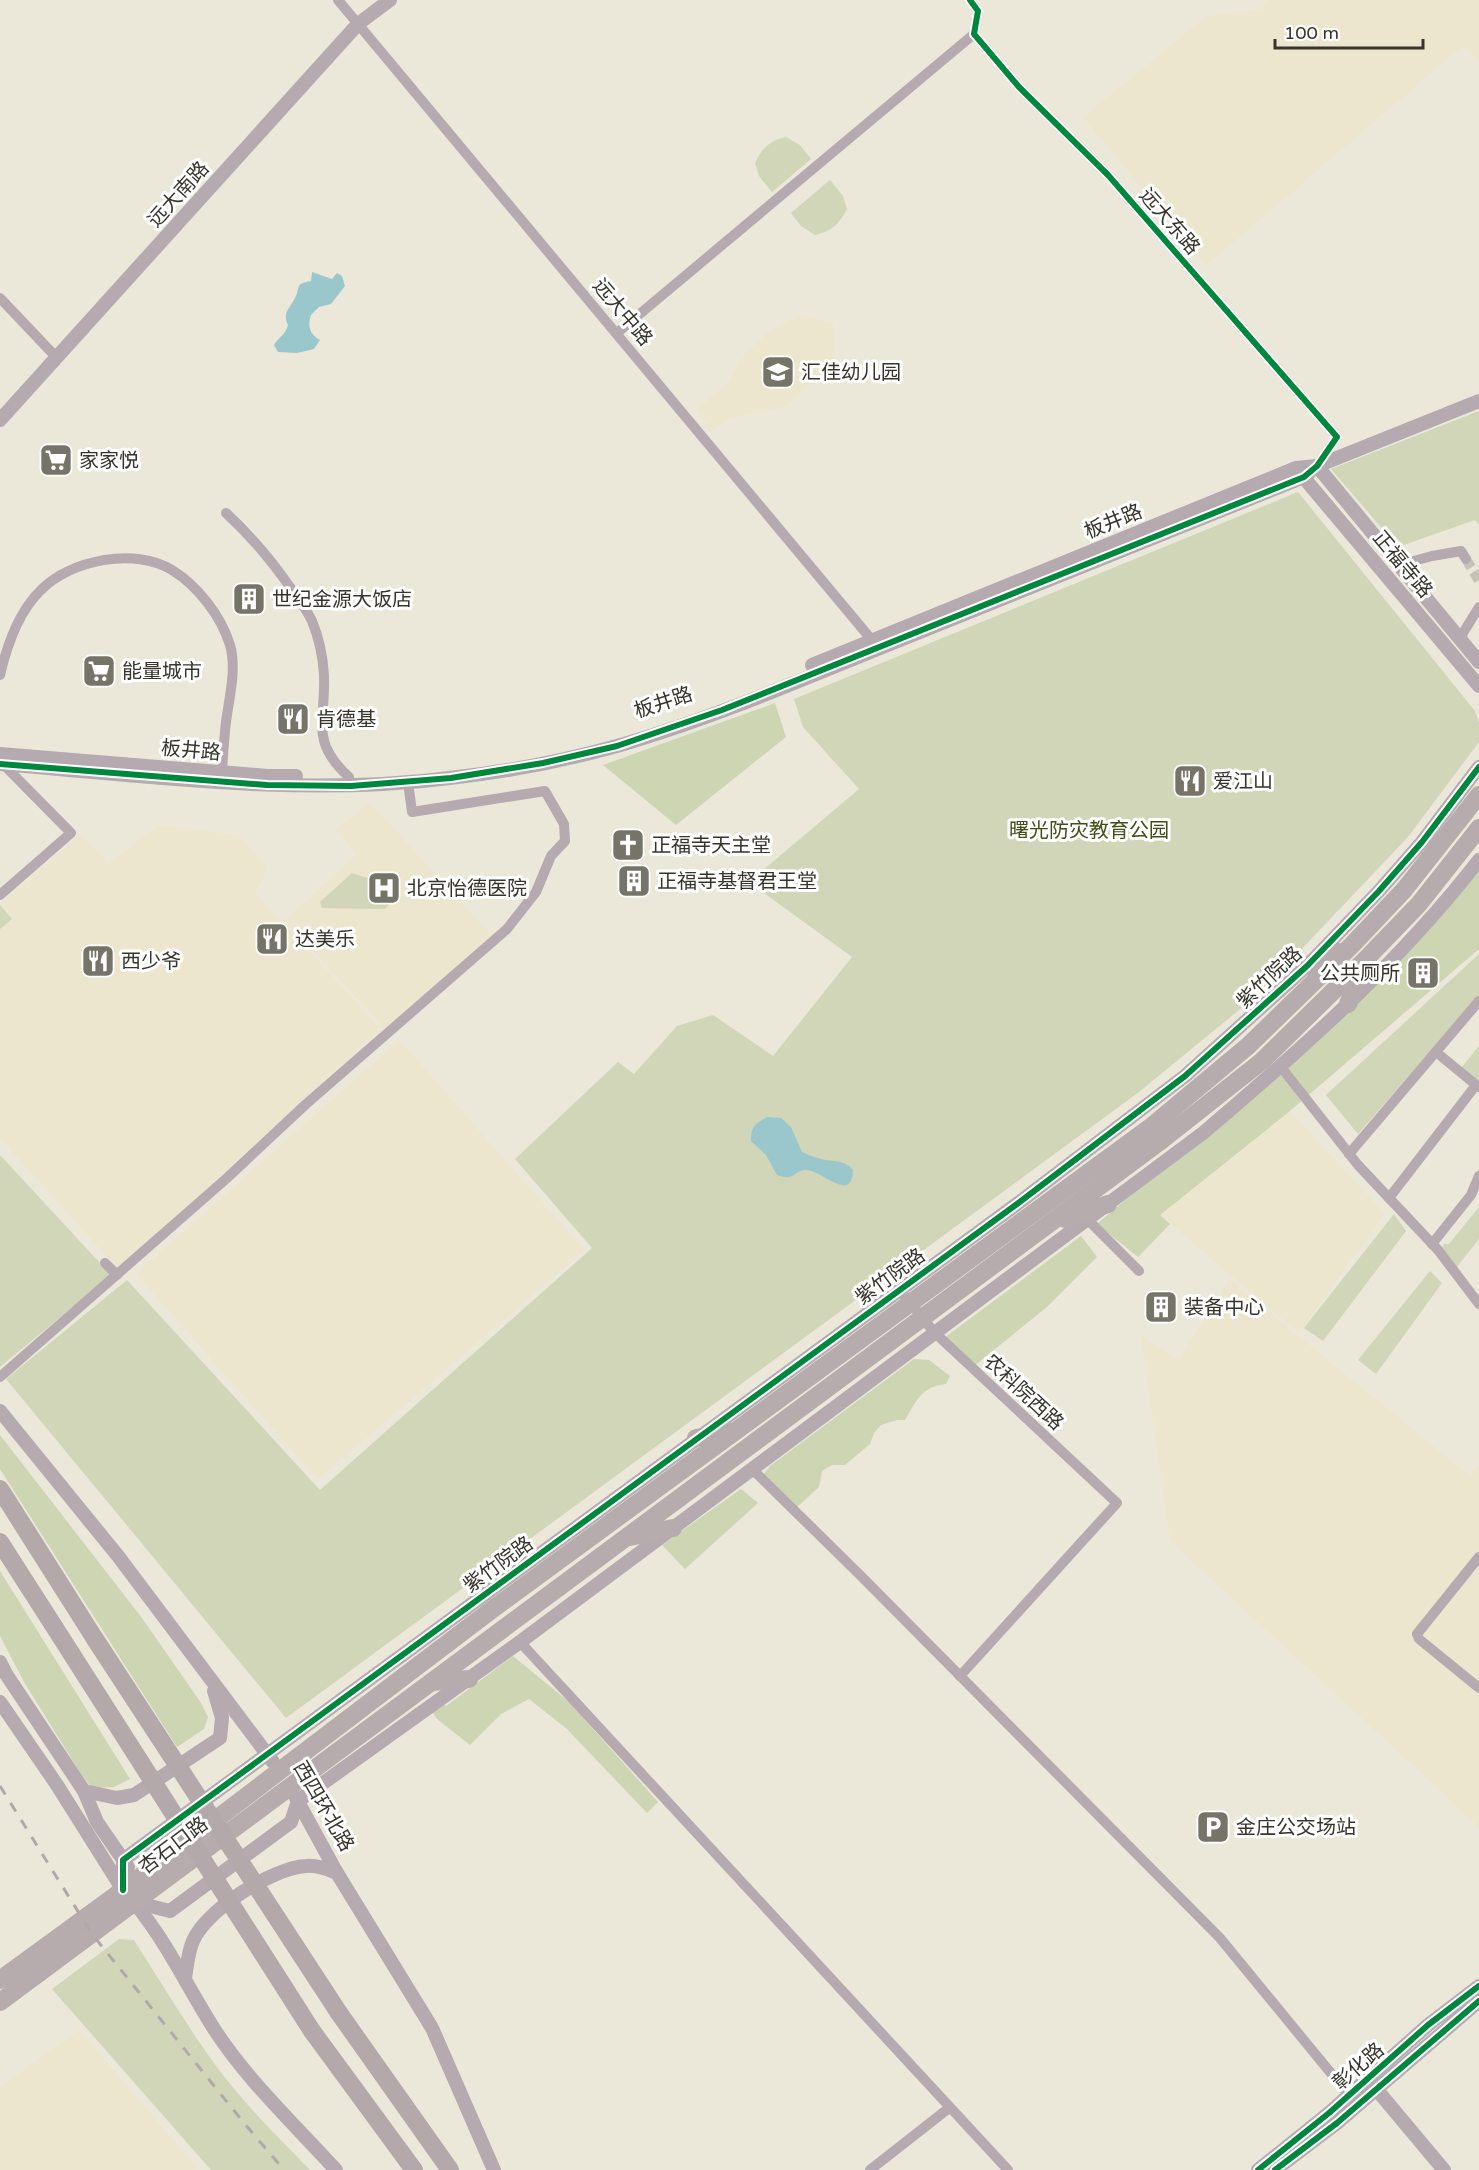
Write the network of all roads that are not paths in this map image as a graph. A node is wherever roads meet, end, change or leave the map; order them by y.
1 (338, 0) edge
2 (390, 0) edge
3 (969, 0) edge
4 (358, 24) junction
5 (974, 34) junction
6 (0, 298) edge
7 (617, 333) junction
8 (56, 357) junction
9 (1479, 401) edge
10 (0, 420) edge
11 (1317, 466) junction
12 (1300, 472) junction
13 (226, 513) dead end
14 (1466, 559) dead end
15 (1395, 561) junction
16 (1479, 607) edge
17 (1461, 640) junction
18 (875, 645) junction
19 (1479, 662) edge
20 (0, 675) edge
21 (1479, 686) edge
22 (1, 761) edge
23 (1479, 767) edge
24 (222, 772) junction
25 (349, 777) junction
26 (408, 782) junction
27 (1479, 795) edge
28 (1479, 828) edge
29 (1479, 860) edge
30 (0, 895) edge
31 (1351, 946) junction
32 (1366, 959) junction
33 (1307, 966) junction
34 (1479, 1001) edge
35 (1348, 1004) junction
36 (1436, 1052) junction
37 (1281, 1067) junction
38 (1477, 1086) edge
39 (1349, 1154) junction
40 (1479, 1176) edge
41 (1389, 1198) junction
42 (1108, 1204) junction
43 (1087, 1219) junction
44 (1044, 1227) junction
45 (1432, 1244) junction
46 (105, 1263) dead end
47 (1138, 1270) dead end
48 (117, 1275) junction
49 (911, 1303) junction
50 (1479, 1304) edge
51 (934, 1332) junction
52 (0, 1377) edge
53 (0, 1411) edge
54 (736, 1431) junction
55 (696, 1438) junction
56 (752, 1469) junction
57 (0, 1489) edge
58 (673, 1528) junction
59 (625, 1538) junction
60 (0, 1542) edge
61 (1479, 1557) edge
62 (520, 1642) junction
63 (0, 1662) edge
64 (960, 1676) junction
65 (469, 1679) junction
66 (211, 1682) junction
67 (431, 1683) junction
68 (1479, 1688) edge
69 (0, 1702) edge
70 (268, 1755) junction
71 (278, 1771) junction
72 (57, 1785) junction
73 (84, 1791) junction
74 (292, 1794) junction
75 (96, 1822) junction
76 (123, 1860) junction
77 (337, 1873) junction
78 (132, 1890) junction
79 (185, 1978) junction
80 (0, 1980) edge
81 (1479, 1986) edge
82 (1479, 2001) edge
83 (0, 2002) edge
84 (1377, 2090) junction
85 (1354, 2100) junction
86 (949, 2108) junction
87 (336, 2170) edge
88 (414, 2170) edge
89 (450, 2170) edge
90 (494, 2170) edge
91 (870, 2170) edge
92 (1008, 2170) edge
93 (1258, 2170) edge
94 (1275, 2170) edge
95 (1444, 2170) edge

1 - 4 street, 远大中路
2 - 4 street, 远大南路
3 - 5 street
4 - 7 street, 远大中路
4 - 8 street, 远大南路
5 - 7 street
5 - 11 street, 远大东路
6 - 8 street
7 - 18 street, 远大中路
8 - 10 street, 远大南路
9 - 11 street
11 - 12 street, 板井路
11 - 15 street, 正福寺路
12 - 18 street, 板井路
12 - 21 street, 正福寺路
13 - 25 street
14 - 15 street
15 - 17 street, 正福寺路
16 - 17 street
17 - 19 street, 正福寺路
18 - 25 street, 板井路
18 - 26 street
20 - 24 street
22 - 24 street, 板井路
22 - 26 street
22 - 30 street
23 - 33 street, 紫竹院路
24 - 25 street, 板井路
26 - 48 street
27 - 31 main road, 紫竹院路
28 - 32 main road, 紫竹院路
29 - 35 street
31 - 33 main road
31 - 49 main road, 紫竹院路
32 - 35 main road
32 - 44 main road, 紫竹院路
33 - 49 street, 紫竹院路
34 - 36 street
35 - 37 street
36 - 38 street
36 - 39 street
37 - 39 street
37 - 42 street
38 - 41 street
39 - 41 street
40 - 45 street
41 - 45 street
42 - 43 street
42 - 44 main road
43 - 47 street
43 - 51 street
44 - 49 main road, 紫竹院路
45 - 50 street
46 - 48 street
48 - 52 street
49 - 51 street, 农科院西路
49 - 54 main road, 紫竹院路
49 - 55 street, 紫竹院路
49 - 59 main road, 紫竹院路
51 - 56 street
51 - 64 street, 农科院西路
53 - 66 street, 西四环北路
54 - 55 main road
54 - 71 main road, 紫竹院路
55 - 70 street, 紫竹院路
56 - 58 street
56 - 64 street
57 - 89 highway, bridge
58 - 59 main road
58 - 62 street
59 - 67 main road, 紫竹院路
60 - 88 highway, bridge
61 - 68 street
62 - 65 street
62 - 86 street
63 - 73 street
64 - 85 street
65 - 67 main road
65 - 74 street
66 - 70 street, 西四环北路
66 - 73 street
67 - 74 main road, 紫竹院路
69 - 72 street
70 - 71 street, 西四环北路
70 - 76 street, 紫竹院路
71 - 74 street, 西四环北路
71 - 78 main road, 杏石口路
72 - 75 street
72 - 78 street
73 - 75 street
74 - 77 street, 西四环北路
74 - 78 main road, 杏石口路
74 - 78 street
75 - 76 street
76 - 78 street
77 - 79 street
77 - 90 street, 西四环北路
78 - 79 street
78 - 80 main road, 杏石口路
78 - 83 main road, 杏石口路
79 - 87 street
81 - 85 street, 彰化路
82 - 84 street, 彰化路
84 - 85 street, 彰化路
84 - 95 street
85 - 93 street, 彰化路
85 - 94 street, 彰化路
86 - 91 street
86 - 92 street

